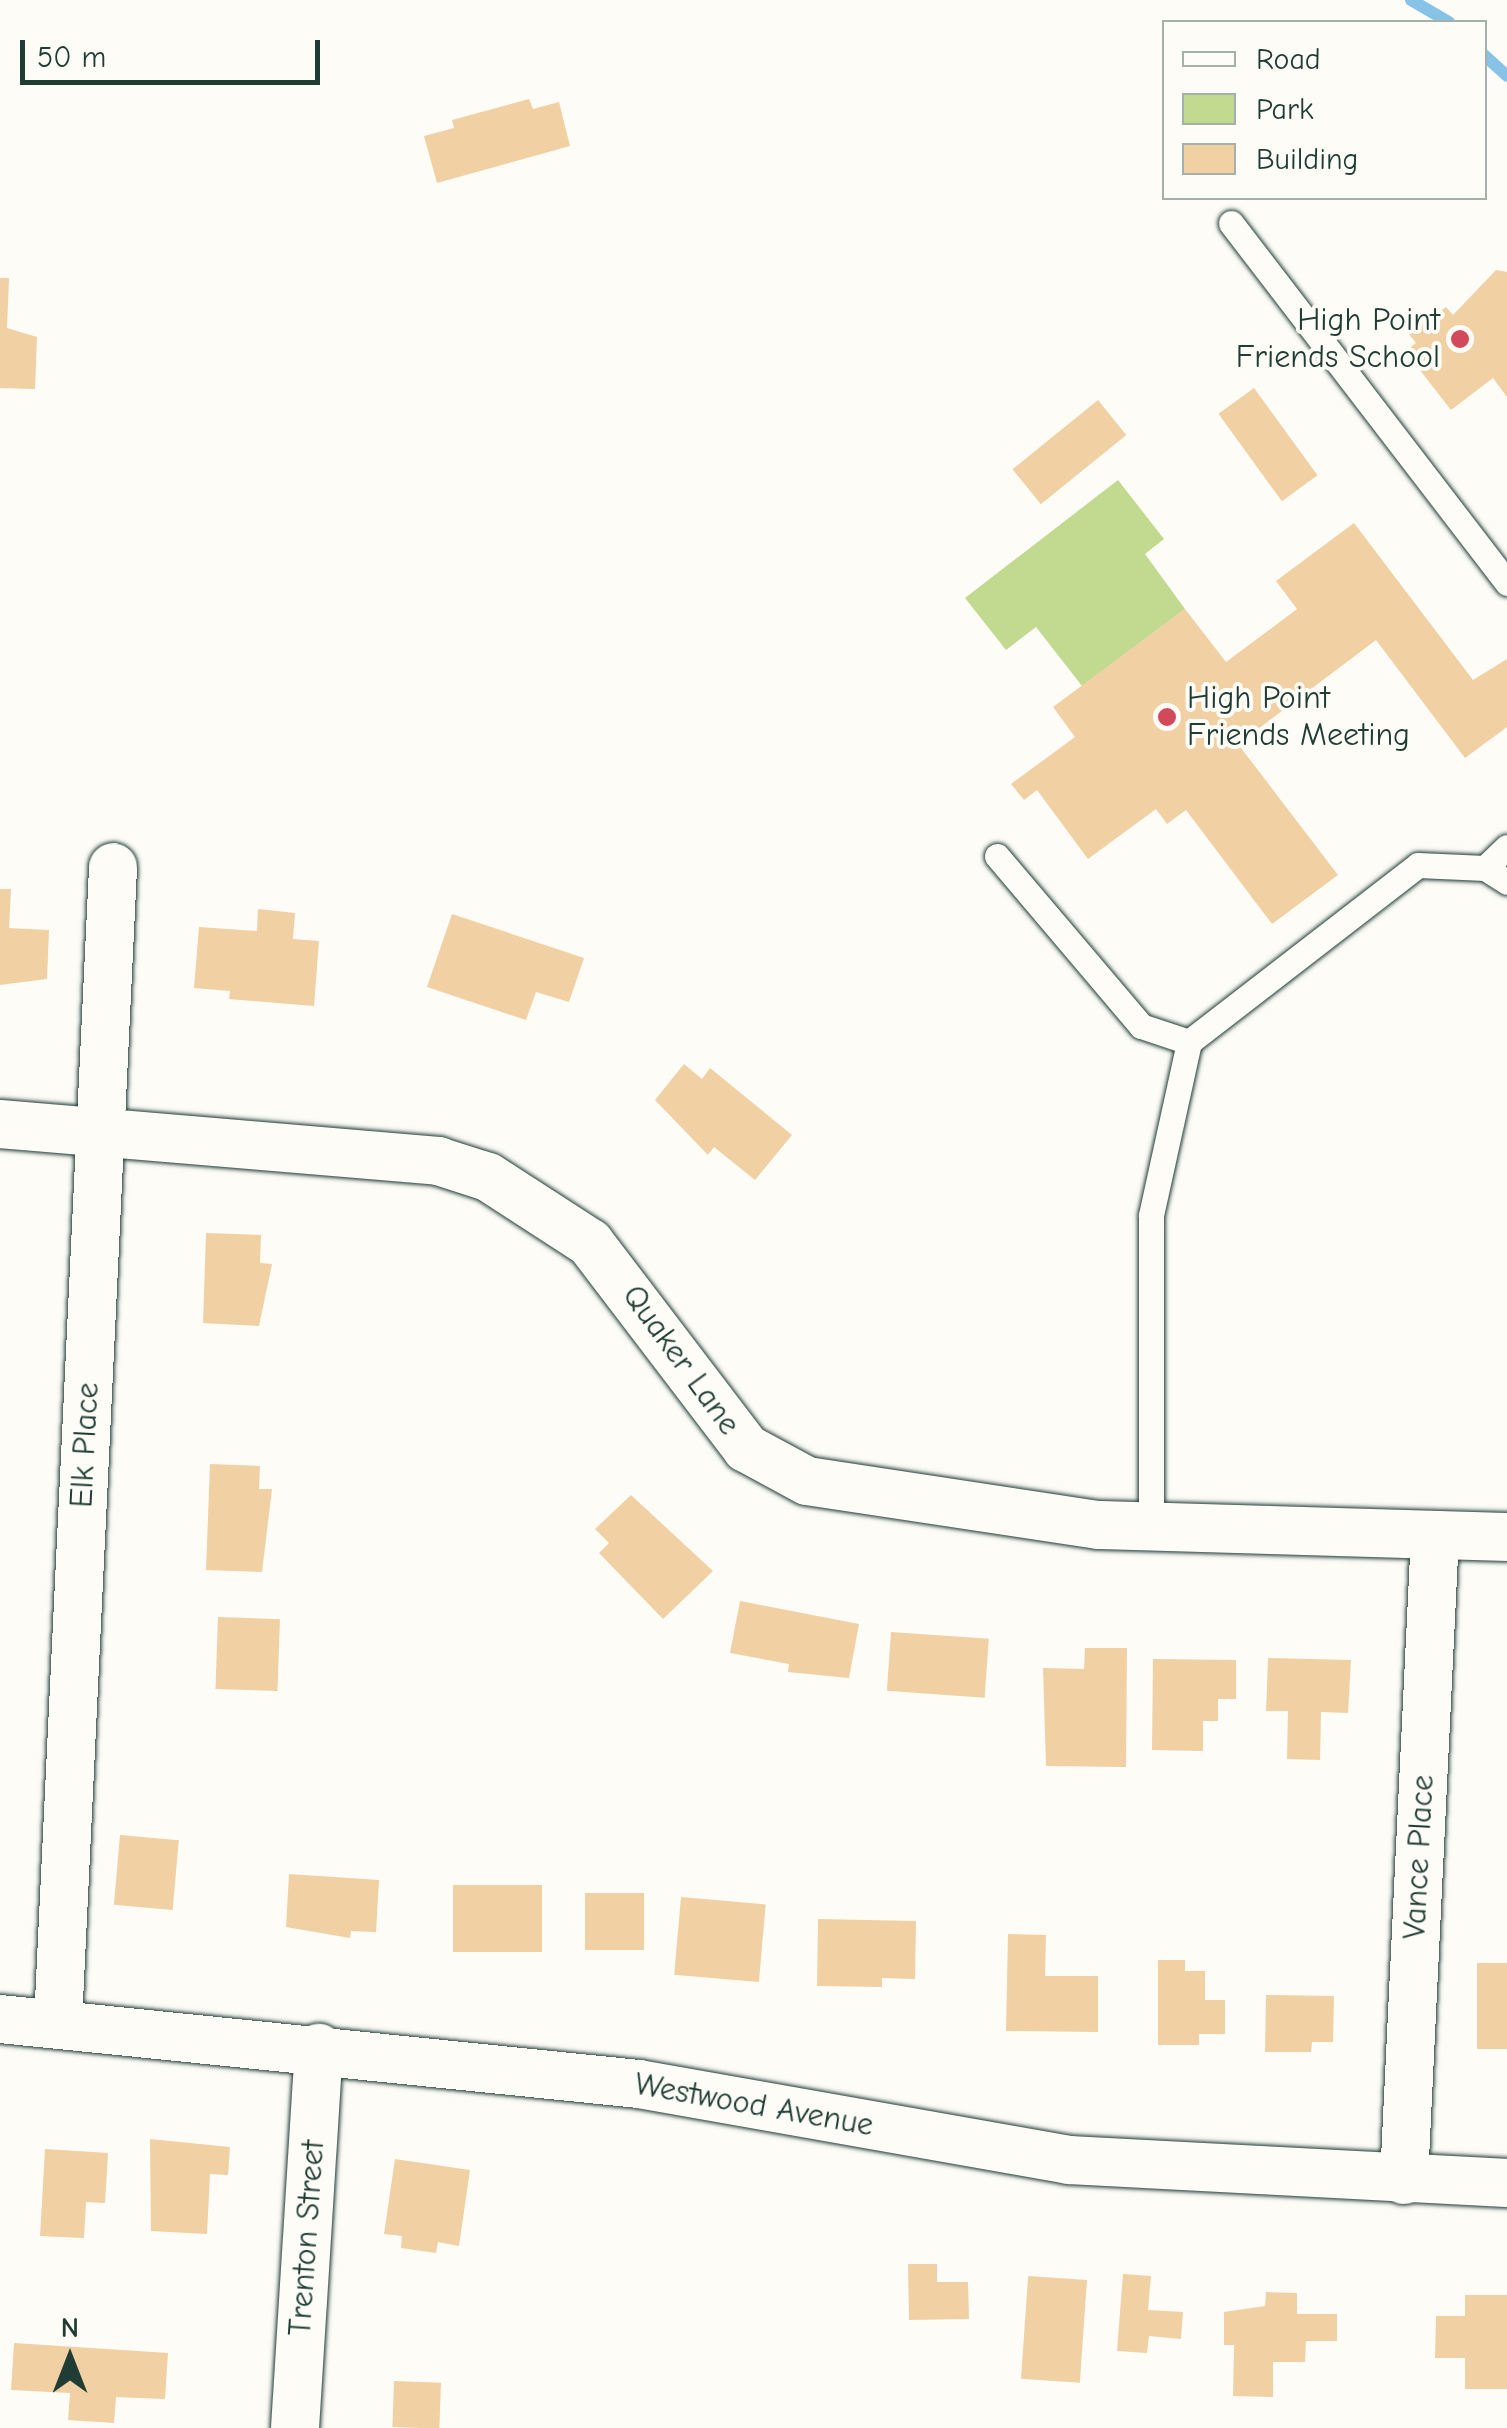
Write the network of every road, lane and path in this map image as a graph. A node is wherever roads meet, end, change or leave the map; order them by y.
1 (1231, 224) dead end
2 (1507, 583) edge
3 (1507, 846) edge
4 (997, 856) dead end
5 (113, 868) dead end
6 (1496, 875) edge
7 (1189, 1042) junction
8 (0, 1124) edge
9 (99, 1132) junction
10 (1151, 1527) junction
11 (1435, 1535) junction
12 (1507, 1538) edge
13 (0, 2018) edge
14 (58, 2022) junction
15 (319, 2048) junction
16 (1404, 2180) junction
17 (1507, 2182) edge
18 (295, 2428) edge

1 - 2 lane
3 - 6 lane
4 - 7 lane
5 - 9 street, Elk Place
6 - 7 lane
7 - 10 lane
8 - 9 street, Quaker Lane
9 - 10 street, Quaker Lane
9 - 14 street, Elk Place
10 - 11 street, Quaker Lane
11 - 12 street, Quaker Lane
11 - 16 street, Vance Place
13 - 14 street, Westwood Avenue
14 - 15 street, Westwood Avenue
15 - 16 street, Westwood Avenue
15 - 18 street, Trenton Street
16 - 17 street, Westwood Avenue

